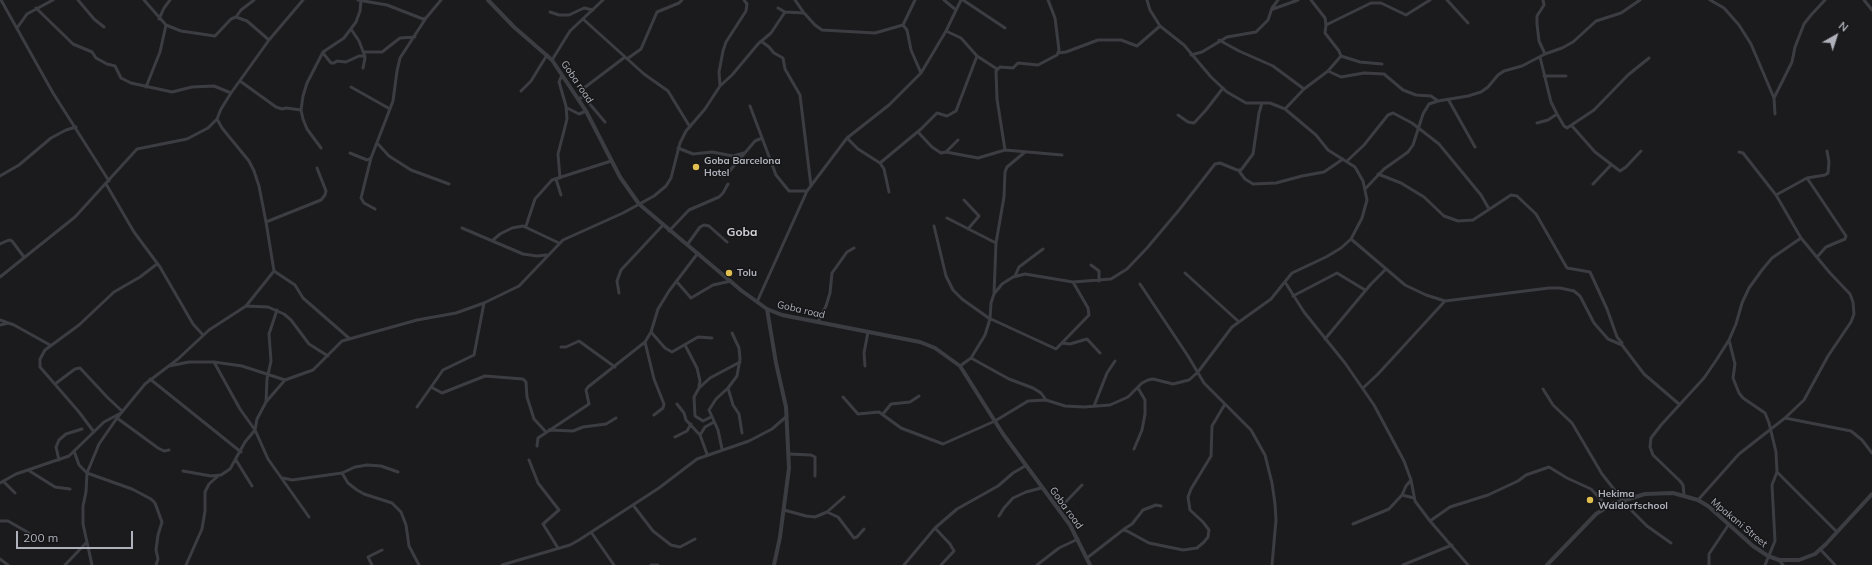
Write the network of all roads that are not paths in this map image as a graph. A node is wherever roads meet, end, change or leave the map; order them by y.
1 (1, 0) edge
2 (53, 0) edge
3 (78, 0) edge
4 (144, 0) edge
5 (170, 0) edge
6 (254, 0) edge
7 (303, 0) edge
8 (359, 0) edge
9 (369, 0) edge
10 (391, 0) edge
11 (441, 0) edge
12 (488, 0) edge
13 (603, 0) edge
14 (682, 0) edge
15 (744, 0) edge
16 (795, 0) edge
17 (915, 0) edge
18 (944, 0) edge
19 (962, 0) edge
20 (1048, 0) edge
21 (1147, 0) edge
22 (1278, 0) edge
23 (1298, 0) edge
24 (1311, 0) edge
25 (1430, 0) edge
26 (1447, 0) edge
27 (1543, 0) edge
28 (1640, 0) edge
29 (1710, 0) edge
30 (1825, 0) edge
31 (1864, 0) edge
32 (1370, 1) edge
33 (387, 5) junction
34 (36, 8) junction
35 (778, 8) dead end
36 (593, 10) junction
37 (956, 10) junction
38 (1272, 10) junction
39 (1872, 10) edge
40 (550, 12) dead end
41 (786, 12) junction
42 (804, 13) junction
43 (236, 17) junction
44 (426, 18) junction
45 (159, 19) junction
46 (583, 19) junction
47 (1468, 23) dead end
48 (166, 25) junction
49 (903, 25) junction
50 (1326, 25) junction
51 (1160, 26) junction
52 (104, 27) dead end
53 (17, 28) junction
54 (1005, 28) dead end
55 (352, 29) junction
56 (946, 30) junction
57 (415, 37) junction
58 (269, 40) junction
59 (1218, 40) junction
60 (761, 42) junction
61 (323, 53) junction
62 (1058, 53) junction
63 (364, 54) junction
64 (1545, 54) junction
65 (547, 55) junction
66 (1191, 55) junction
67 (978, 56) junction
68 (1341, 56) junction
69 (1540, 57) junction
70 (626, 58) junction
71 (1649, 58) dead end
72 (552, 60) junction
73 (1382, 64) dead end
74 (363, 68) dead end
75 (997, 69) junction
76 (1328, 71) junction
77 (921, 72) junction
78 (562, 75) junction
79 (1544, 76) junction
80 (1566, 76) dead end
81 (240, 81) junction
82 (720, 86) junction
83 (146, 87) junction
84 (351, 87) dead end
85 (1223, 88) junction
86 (1304, 90) junction
87 (521, 91) dead end
88 (231, 93) junction
89 (583, 96) junction
90 (1774, 98) junction
91 (578, 99) junction
92 (1448, 99) junction
93 (1438, 101) junction
94 (1262, 102) junction
95 (750, 106) dead end
96 (567, 108) junction
97 (390, 109) junction
98 (1285, 109) junction
99 (301, 110) junction
100 (586, 111) junction
101 (1557, 114) junction
102 (1775, 114) dead end
103 (1178, 115) dead end
104 (217, 119) junction
105 (605, 122) dead end
106 (1537, 123) dead end
107 (1572, 126) junction
108 (76, 127) junction
109 (690, 127) junction
110 (1419, 129) junction
111 (918, 132) junction
112 (762, 138) junction
113 (847, 138) junction
114 (958, 140) dead end
115 (378, 144) junction
116 (1475, 147) dead end
117 (321, 148) dead end
118 (678, 148) junction
119 (1006, 150) junction
120 (1641, 151) dead end
121 (1827, 151) dead end
122 (946, 152) junction
123 (1025, 152) junction
124 (1739, 152) dead end
125 (350, 153) dead end
126 (744, 153) junction
127 (1062, 155) dead end
128 (372, 158) junction
129 (1345, 160) junction
130 (611, 161) junction
131 (880, 163) junction
132 (1611, 165) junction
133 (317, 168) dead end
134 (1239, 171) junction
135 (719, 174) dead end
136 (1378, 174) junction
137 (0, 176) edge
138 (560, 178) junction
139 (1807, 178) junction
140 (556, 179) junction
141 (108, 181) junction
142 (106, 184) junction
143 (449, 184) dead end
144 (728, 184) dead end
145 (1593, 184) dead end
146 (811, 186) junction
147 (1366, 188) junction
148 (807, 191) junction
149 (889, 192) dead end
150 (561, 195) dead end
151 (1776, 195) junction
152 (964, 200) dead end
153 (639, 204) junction
154 (375, 209) dead end
155 (1490, 210) junction
156 (947, 218) dead end
157 (266, 222) junction
158 (526, 226) junction
159 (663, 226) junction
160 (934, 226) dead end
161 (462, 228) dead end
162 (968, 229) junction
163 (669, 231) junction
164 (1800, 238) junction
165 (493, 240) junction
166 (1351, 240) junction
167 (727, 242) dead end
168 (996, 243) junction
169 (0, 244) edge
170 (559, 244) junction
171 (687, 245) junction
172 (854, 248) dead end
173 (1042, 249) dead end
174 (698, 253) junction
175 (547, 255) junction
176 (1817, 256) junction
177 (24, 257) junction
178 (157, 264) junction
179 (1091, 265) dead end
180 (1386, 269) junction
181 (274, 270) junction
182 (1185, 274) dead end
183 (1015, 276) junction
184 (0, 277) edge
185 (731, 281) junction
186 (1099, 281) junction
187 (677, 282) junction
188 (1073, 282) junction
189 (1285, 282) junction
190 (1140, 284) dead end
191 (1365, 290) junction
192 (619, 293) dead end
193 (994, 294) junction
194 (1294, 296) junction
195 (1445, 301) junction
196 (756, 302) junction
197 (484, 303) junction
198 (246, 306) junction
199 (767, 309) junction
200 (277, 310) junction
201 (991, 319) junction
202 (0, 320) edge
203 (1238, 321) junction
204 (818, 322) junction
205 (9, 323) junction
206 (0, 325) edge
207 (651, 332) junction
208 (868, 332) junction
209 (732, 333) dead end
210 (203, 335) junction
211 (712, 338) dead end
212 (350, 339) junction
213 (1325, 339) junction
214 (1729, 340) junction
215 (645, 342) junction
216 (1062, 343) junction
217 (685, 344) junction
218 (50, 345) junction
219 (1622, 345) junction
220 (561, 347) dead end
221 (1100, 353) dead end
222 (328, 356) junction
223 (971, 358) junction
224 (1115, 361) dead end
225 (214, 362) junction
226 (740, 362) junction
227 (169, 366) junction
228 (615, 366) junction
229 (865, 366) dead end
230 (960, 366) junction
231 (1198, 372) junction
232 (268, 375) junction
233 (150, 379) junction
234 (285, 380) junction
235 (55, 384) junction
236 (431, 387) junction
237 (699, 388) junction
238 (728, 388) junction
239 (1138, 388) junction
240 (1363, 388) junction
241 (1543, 389) dead end
242 (843, 396) dead end
243 (919, 396) dead end
244 (1046, 400) junction
245 (266, 402) junction
246 (676, 404) dead end
247 (1225, 404) junction
248 (1679, 404) junction
249 (1094, 406) junction
250 (417, 407) dead end
251 (122, 412) junction
252 (882, 414) junction
253 (654, 415) dead end
254 (787, 416) junction
255 (711, 417) junction
256 (117, 418) junction
257 (616, 418) dead end
258 (1785, 418) junction
259 (995, 421) junction
260 (714, 422) junction
261 (691, 424) junction
262 (82, 429) dead end
263 (255, 430) junction
264 (1770, 430) junction
265 (547, 431) junction
266 (94, 432) junction
267 (742, 432) dead end
268 (700, 435) junction
269 (675, 437) dead end
270 (536, 446) dead end
271 (722, 449) junction
272 (1134, 449) dead end
273 (169, 450) dead end
274 (74, 451) junction
275 (241, 452) junction
276 (1872, 453) edge
277 (707, 454) junction
278 (789, 454) junction
279 (59, 460) junction
280 (236, 460) junction
281 (529, 460) dead end
282 (1026, 466) junction
283 (28, 470) junction
284 (183, 471) dead end
285 (398, 472) dead end
286 (1777, 472) junction
287 (87, 473) junction
288 (342, 473) junction
289 (218, 476) junction
290 (814, 476) dead end
291 (282, 478) junction
292 (1411, 480) junction
293 (2, 482) edge
294 (1082, 485) dead end
295 (252, 486) dead end
296 (1042, 488) junction
297 (70, 489) dead end
298 (15, 493) dead end
299 (1872, 494) edge
300 (1402, 495) junction
301 (1684, 495) junction
302 (844, 497) dead end
303 (1414, 498) junction
304 (1622, 500) junction
305 (1698, 500) junction
306 (633, 505) junction
307 (1161, 506) dead end
308 (1608, 507) junction
309 (784, 510) junction
310 (1059, 510) junction
311 (827, 512) junction
312 (999, 516) dead end
313 (309, 517) dead end
314 (0, 521) edge
315 (1430, 521) junction
316 (1353, 524) dead end
317 (1729, 524) junction
318 (935, 528) junction
319 (864, 529) dead end
320 (1123, 530) junction
321 (591, 532) junction
322 (1837, 532) junction
323 (29, 533) dead end
324 (1078, 538) junction
325 (696, 539) dead end
326 (86, 543) junction
327 (1671, 543) dead end
328 (1452, 545) junction
329 (558, 548) junction
330 (1820, 549) junction
331 (382, 550) dead end
332 (1768, 556) junction
333 (1087, 558) junction
334 (0, 559) edge
335 (1779, 560) junction
336 (8, 565) edge
337 (65, 565) edge
338 (92, 565) edge
339 (156, 565) edge
340 (186, 565) edge
341 (372, 565) edge
342 (419, 565) edge
343 (502, 565) edge
344 (614, 565) edge
345 (651, 565) edge
346 (658, 565) edge
347 (774, 565) edge
348 (904, 565) edge
349 (941, 565) edge
350 (1037, 565) edge
351 (1090, 565) edge
352 (1272, 565) edge
353 (1403, 565) edge
354 (1468, 565) edge
355 (1547, 565) edge
356 (1709, 565) edge
357 (1765, 565) edge
358 (1784, 565) edge
359 (1835, 565) edge

1 - 53 street
2 - 34 street
3 - 52 street
4 - 45 street
5 - 45 street
6 - 43 street
7 - 58 street
8 - 9 street
8 - 55 street
9 - 33 street
10 - 33 street
11 - 44 street
12 - 65 street, Goba road
13 - 36 street
14 - 70 street
15 - 82 street
16 - 42 street
17 - 49 street
18 - 37 street
19 - 37 street
19 - 54 street
20 - 62 street
21 - 51 street
22 - 38 street
23 - 38 street
24 - 50 street
25 - 32 street
26 - 47 street
27 - 64 street
28 - 64 street
29 - 90 street
30 - 90 street
31 - 39 street
32 - 50 street
33 - 44 street
34 - 53 street
34 - 83 street
35 - 41 street
36 - 40 street
36 - 46 street
37 - 56 street
38 - 59 street
41 - 42 street
41 - 60 street
42 - 49 street
43 - 48 street
43 - 58 street
44 - 57 street
45 - 48 street
46 - 70 street
46 - 72 street
48 - 83 street
49 - 77 street
50 - 68 street
51 - 62 street
51 - 66 street
53 - 108 street
55 - 61 street
55 - 63 street
56 - 67 street
56 - 77 street
57 - 63 street
57 - 97 street
58 - 81 street
59 - 66 street
59 - 86 street
60 - 82 street
60 - 146 street
61 - 63 street
61 - 99 street
62 - 75 street
63 - 74 street
64 - 69 street
65 - 72 street, Goba road
65 - 87 street
66 - 85 street
67 - 75 street
67 - 111 street
68 - 73 street
68 - 76 street
69 - 79 street
69 - 92 street
70 - 89 street
70 - 109 street
71 - 107 street
72 - 78 street, Goba road
75 - 119 street
76 - 86 street
76 - 93 street
77 - 113 street
78 - 91 street, Goba road
78 - 96 street
79 - 80 street
79 - 101 street
81 - 88 street
81 - 99 street
82 - 109 street
83 - 88 street
84 - 97 street
85 - 94 street
85 - 103 street
86 - 98 street
88 - 104 street
89 - 91 street
89 - 105 street
90 - 102 street
91 - 100 street, Goba road
92 - 93 street
92 - 116 street
93 - 110 street
94 - 98 street
94 - 134 street
95 - 112 street
96 - 100 street
96 - 138 street
97 - 115 street
98 - 129 street
99 - 117 street
100 - 130 street, Goba road
101 - 106 street
101 - 107 street
104 - 141 street
104 - 157 street
107 - 132 street
108 - 137 street
108 - 141 street
109 - 118 street
110 - 129 street
110 - 136 street
110 - 155 street
111 - 122 street
111 - 131 street
112 - 126 street
112 - 148 street
113 - 131 street
113 - 146 street
114 - 122 street
115 - 128 street
115 - 143 street
118 - 126 street
118 - 153 street
119 - 122 street
119 - 123 street
120 - 132 street
121 - 139 street
123 - 127 street
123 - 168 street
124 - 151 street
125 - 128 street
126 - 135 street
128 - 154 street
129 - 134 street
129 - 147 street
130 - 138 street
130 - 153 street, Goba road
131 - 149 street
132 - 145 street
133 - 157 street
134 - 186 street
136 - 147 street
136 - 155 street
138 - 140 street
139 - 151 street
139 - 176 street
140 - 150 street
140 - 158 street
141 - 142 street
142 - 177 street
142 - 178 street
144 - 163 street
146 - 148 street
147 - 166 street
148 - 196 street
151 - 164 street
152 - 162 street
153 - 159 street, Goba road
153 - 170 street
155 - 219 street
156 - 162 street
157 - 181 street
158 - 165 street
158 - 170 street
159 - 163 street, Goba road
159 - 192 street
160 - 201 street
161 - 165 street
162 - 168 street
163 - 171 street, Goba road
164 - 176 street
164 - 214 street
165 - 175 street
166 - 180 street
166 - 189 street
167 - 171 street
168 - 193 street
169 - 177 street
170 - 175 street
171 - 174 street, Goba road
172 - 204 street
173 - 183 street
174 - 185 street, Goba road
174 - 187 street
175 - 197 street
176 - 258 street
177 - 184 street
178 - 210 street
178 - 218 street
179 - 186 street
180 - 191 street
180 - 195 street
181 - 198 street
181 - 212 street
182 - 203 street
183 - 188 street
183 - 193 street
185 - 187 street
185 - 196 street, Goba road
186 - 188 street
187 - 207 street
188 - 216 street
189 - 194 street
189 - 203 street
190 - 231 street
191 - 194 street
191 - 213 street
193 - 201 street
194 - 213 street
195 - 219 street
195 - 240 street
196 - 199 street, Goba road
197 - 212 street
197 - 236 street
198 - 200 street
198 - 210 street
199 - 204 street, Goba road
199 - 254 street
200 - 222 street
200 - 232 street
201 - 216 street
201 - 223 street
202 - 205 street
203 - 231 street
204 - 208 street, Goba road
205 - 206 street
205 - 218 street
207 - 215 street
207 - 217 street
208 - 229 street
208 - 230 street, Goba road
209 - 226 street
210 - 227 street
211 - 217 street
212 - 222 street
213 - 240 street
214 - 248 street
214 - 264 street
215 - 228 street
215 - 253 street
216 - 221 street
217 - 237 street
218 - 235 street
219 - 248 street
220 - 228 street
222 - 234 street
223 - 230 street
223 - 244 street
224 - 249 street
225 - 227 street
225 - 232 street
225 - 263 street
226 - 237 street
226 - 238 street
227 - 233 street
228 - 265 street
230 - 259 street, Goba road
231 - 239 street
231 - 247 street
232 - 234 street
232 - 245 street
233 - 251 street
233 - 275 street
234 - 245 street
235 - 251 street
235 - 266 street
236 - 250 street
236 - 265 street
237 - 255 street
238 - 255 street
238 - 267 street
239 - 249 street
239 - 272 street
240 - 292 street
241 - 304 street
242 - 252 street
243 - 252 street
244 - 249 street
244 - 259 street
245 - 263 street
246 - 261 street
247 - 320 street
247 - 352 street
248 - 301 street
251 - 256 street
251 - 266 street
252 - 259 street
254 - 271 street
254 - 278 street
255 - 260 street
256 - 273 street
256 - 287 street
257 - 265 street
258 - 264 street
258 - 276 street
259 - 282 street, Goba road
260 - 268 street
260 - 271 street
261 - 268 street
261 - 269 street
262 - 279 street
263 - 275 street
263 - 291 street
264 - 286 street
264 - 305 street
265 - 270 street
266 - 274 street
268 - 277 street
271 - 277 street
274 - 279 street
274 - 287 street
275 - 280 street
277 - 306 street
278 - 290 street
278 - 309 street
279 - 283 street
280 - 289 street
280 - 295 street
281 - 329 street
282 - 296 street, Goba road
282 - 318 street
283 - 293 street
283 - 297 street
284 - 289 street
285 - 288 street
286 - 322 street
286 - 332 street
287 - 326 street
287 - 339 street
288 - 291 street
288 - 342 street
289 - 340 street
291 - 313 street
292 - 300 street
292 - 303 street
293 - 298 street
294 - 310 street
296 - 310 street, Goba road
296 - 312 street
299 - 322 street, Mpakani Street
300 - 303 street
300 - 316 street
301 - 304 street, Mpakani Street
301 - 305 street, Mpakani Street
302 - 311 street
303 - 315 street
304 - 308 street, Mpakani Street
304 - 327 street
305 - 317 street, Mpakani Street
306 - 321 street
306 - 325 street
307 - 320 street
308 - 315 street
308 - 355 street, Mpakani Street
309 - 311 street
309 - 347 street
310 - 324 street, Goba road
311 - 319 street
314 - 323 street
315 - 328 street
317 - 332 street, Mpakani Street
317 - 356 street
318 - 348 street
318 - 349 street
320 - 333 street
321 - 329 street
321 - 344 street
322 - 330 street, Mpakani Street
324 - 333 street, Goba road
324 - 350 street
326 - 337 street
326 - 338 street
328 - 353 street
328 - 354 street
329 - 343 street
330 - 335 street, Mpakani Street
330 - 359 street
331 - 341 street
332 - 335 street, Mpakani Street
332 - 357 street
333 - 351 street, Goba road
334 - 336 street
335 - 358 street
345 - 346 street

